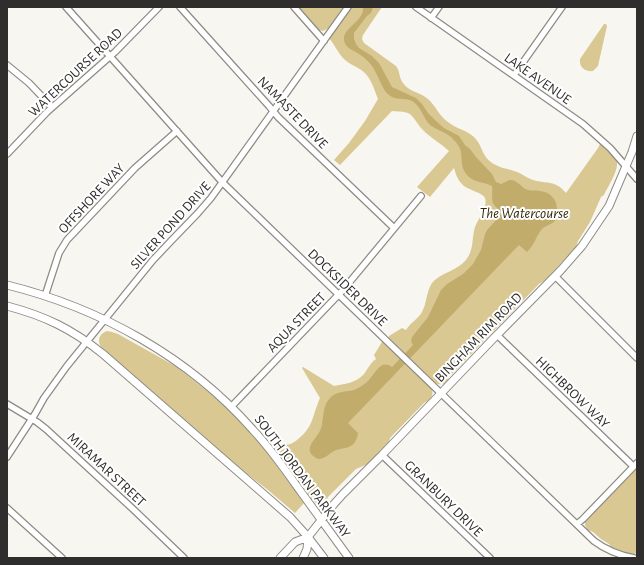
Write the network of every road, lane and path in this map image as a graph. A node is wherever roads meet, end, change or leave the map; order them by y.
1 (66, 7) edge
2 (159, 7) edge
3 (180, 7) edge
4 (294, 7) edge
5 (348, 7) edge
6 (416, 7) edge
7 (439, 7) edge
8 (562, 7) edge
9 (431, 18) junction
10 (324, 41) junction
11 (110, 57) junction
12 (7, 65) edge
13 (514, 75) junction
14 (52, 107) junction
15 (274, 112) junction
16 (176, 131) junction
17 (637, 136) edge
18 (7, 154) edge
19 (626, 166) junction
20 (637, 179) edge
21 (223, 182) junction
22 (421, 196) dead end
23 (394, 228) junction
24 (555, 276) junction
25 (7, 285) edge
26 (339, 295) junction
27 (45, 296) junction
28 (7, 306) edge
29 (105, 320) junction
30 (497, 335) junction
31 (88, 342) junction
32 (637, 358) edge
33 (441, 394) junction
34 (7, 404) edge
35 (231, 407) junction
36 (32, 419) junction
37 (382, 455) junction
38 (7, 457) edge
39 (635, 465) edge
40 (7, 508) edge
41 (321, 520) junction
42 (577, 524) junction
43 (308, 537) junction
44 (621, 557) edge
45 (62, 558) edge
46 (184, 558) edge
47 (280, 558) edge
48 (303, 558) edge
49 (324, 558) edge
50 (349, 558) edge
51 (490, 558) edge
52 (634, 558) edge

1 - 11 street, DOCKSIDER DRIVE
2 - 11 street, WATERCOURSE ROAD
3 - 15 street, NAMASTE DRIVE
4 - 10 street
5 - 10 street, SILVER POND DRIVE
6 - 9 street, LAKE AVENUE
7 - 9 street
8 - 13 street
9 - 13 street, LAKE AVENUE
10 - 15 street, SILVER POND DRIVE
11 - 14 street, WATERCOURSE ROAD
11 - 16 street, DOCKSIDER DRIVE
12 - 14 street
13 - 19 street, LAKE AVENUE
14 - 18 street, WATERCOURSE ROAD
15 - 21 street, SILVER POND DRIVE
15 - 23 street, NAMASTE DRIVE
16 - 21 street, DOCKSIDER DRIVE
16 - 27 street, OFFSHORE WAY
17 - 19 street, BINGHAM RIM ROAD
19 - 20 street, LAKE AVENUE
19 - 24 street, BINGHAM RIM ROAD
21 - 26 street, DOCKSIDER DRIVE
21 - 29 street, SILVER POND DRIVE
22 - 23 street, AQUA STREET
23 - 26 street, AQUA STREET
24 - 30 street, BINGHAM RIM ROAD
24 - 32 street
25 - 27 street, SOUTH JORDAN PARKWAY
26 - 33 street, DOCKSIDER DRIVE
26 - 35 street, AQUA STREET
27 - 29 street, SOUTH JORDAN PARKWAY
28 - 31 street
29 - 31 street, SILVER POND DRIVE
29 - 35 street, SOUTH JORDAN PARKWAY
30 - 33 street, BINGHAM RIM ROAD
30 - 39 street, HIGHBROW WAY
31 - 36 street, SILVER POND DRIVE
31 - 43 street
33 - 37 street, BINGHAM RIM ROAD
33 - 42 street, DOCKSIDER DRIVE
34 - 36 street, MIRAMAR STREET
35 - 41 street, SOUTH JORDAN PARKWAY
36 - 38 street, SILVER POND DRIVE
36 - 46 street, MIRAMAR STREET
37 - 41 street, BINGHAM RIM ROAD
37 - 51 street, GRANBURY DRIVE
39 - 42 street
40 - 45 street
41 - 43 street, BINGHAM RIM ROAD
41 - 50 street, SOUTH JORDAN PARKWAY
42 - 44 street, DOCKSIDER DRIVE
43 - 47 street, BINGHAM RIM ROAD
43 - 48 street, BINGHAM RIM ROAD
43 - 49 street
44 - 52 street, DOCKSIDER DRIVE

